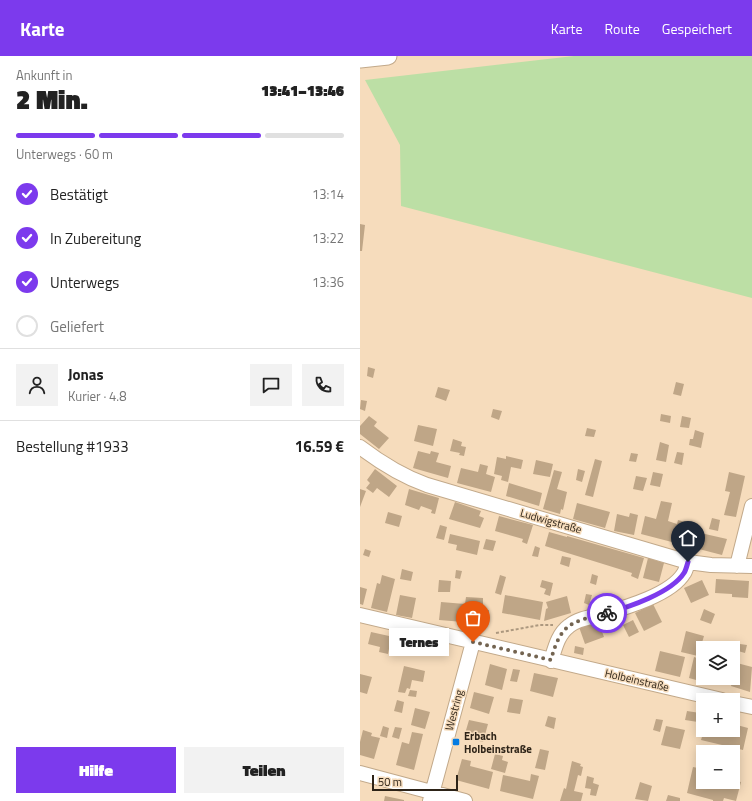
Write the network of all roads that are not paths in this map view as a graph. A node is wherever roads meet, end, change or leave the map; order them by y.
1 (388, 56) edge
2 (360, 59) edge
3 (360, 447) edge
4 (752, 506) edge
5 (688, 562) junction
6 (737, 566) junction
7 (752, 566) edge
8 (360, 615) edge
9 (478, 644) junction
10 (551, 660) junction
11 (696, 694) edge
12 (740, 704) edge
13 (752, 707) edge
14 (360, 773) edge
15 (431, 797) edge
16 (465, 801) edge

1 - 2 street
3 - 5 street, Ludwigstraße
4 - 6 street
5 - 6 street, Ludwigstraße
5 - 10 street
6 - 7 street, Ludwigstraße
8 - 9 street, Holbeinstraße
9 - 10 street, Holbeinstraße
9 - 15 street, Westring
10 - 11 street, Holbeinstraße
12 - 13 street
14 - 15 street
15 - 16 street

